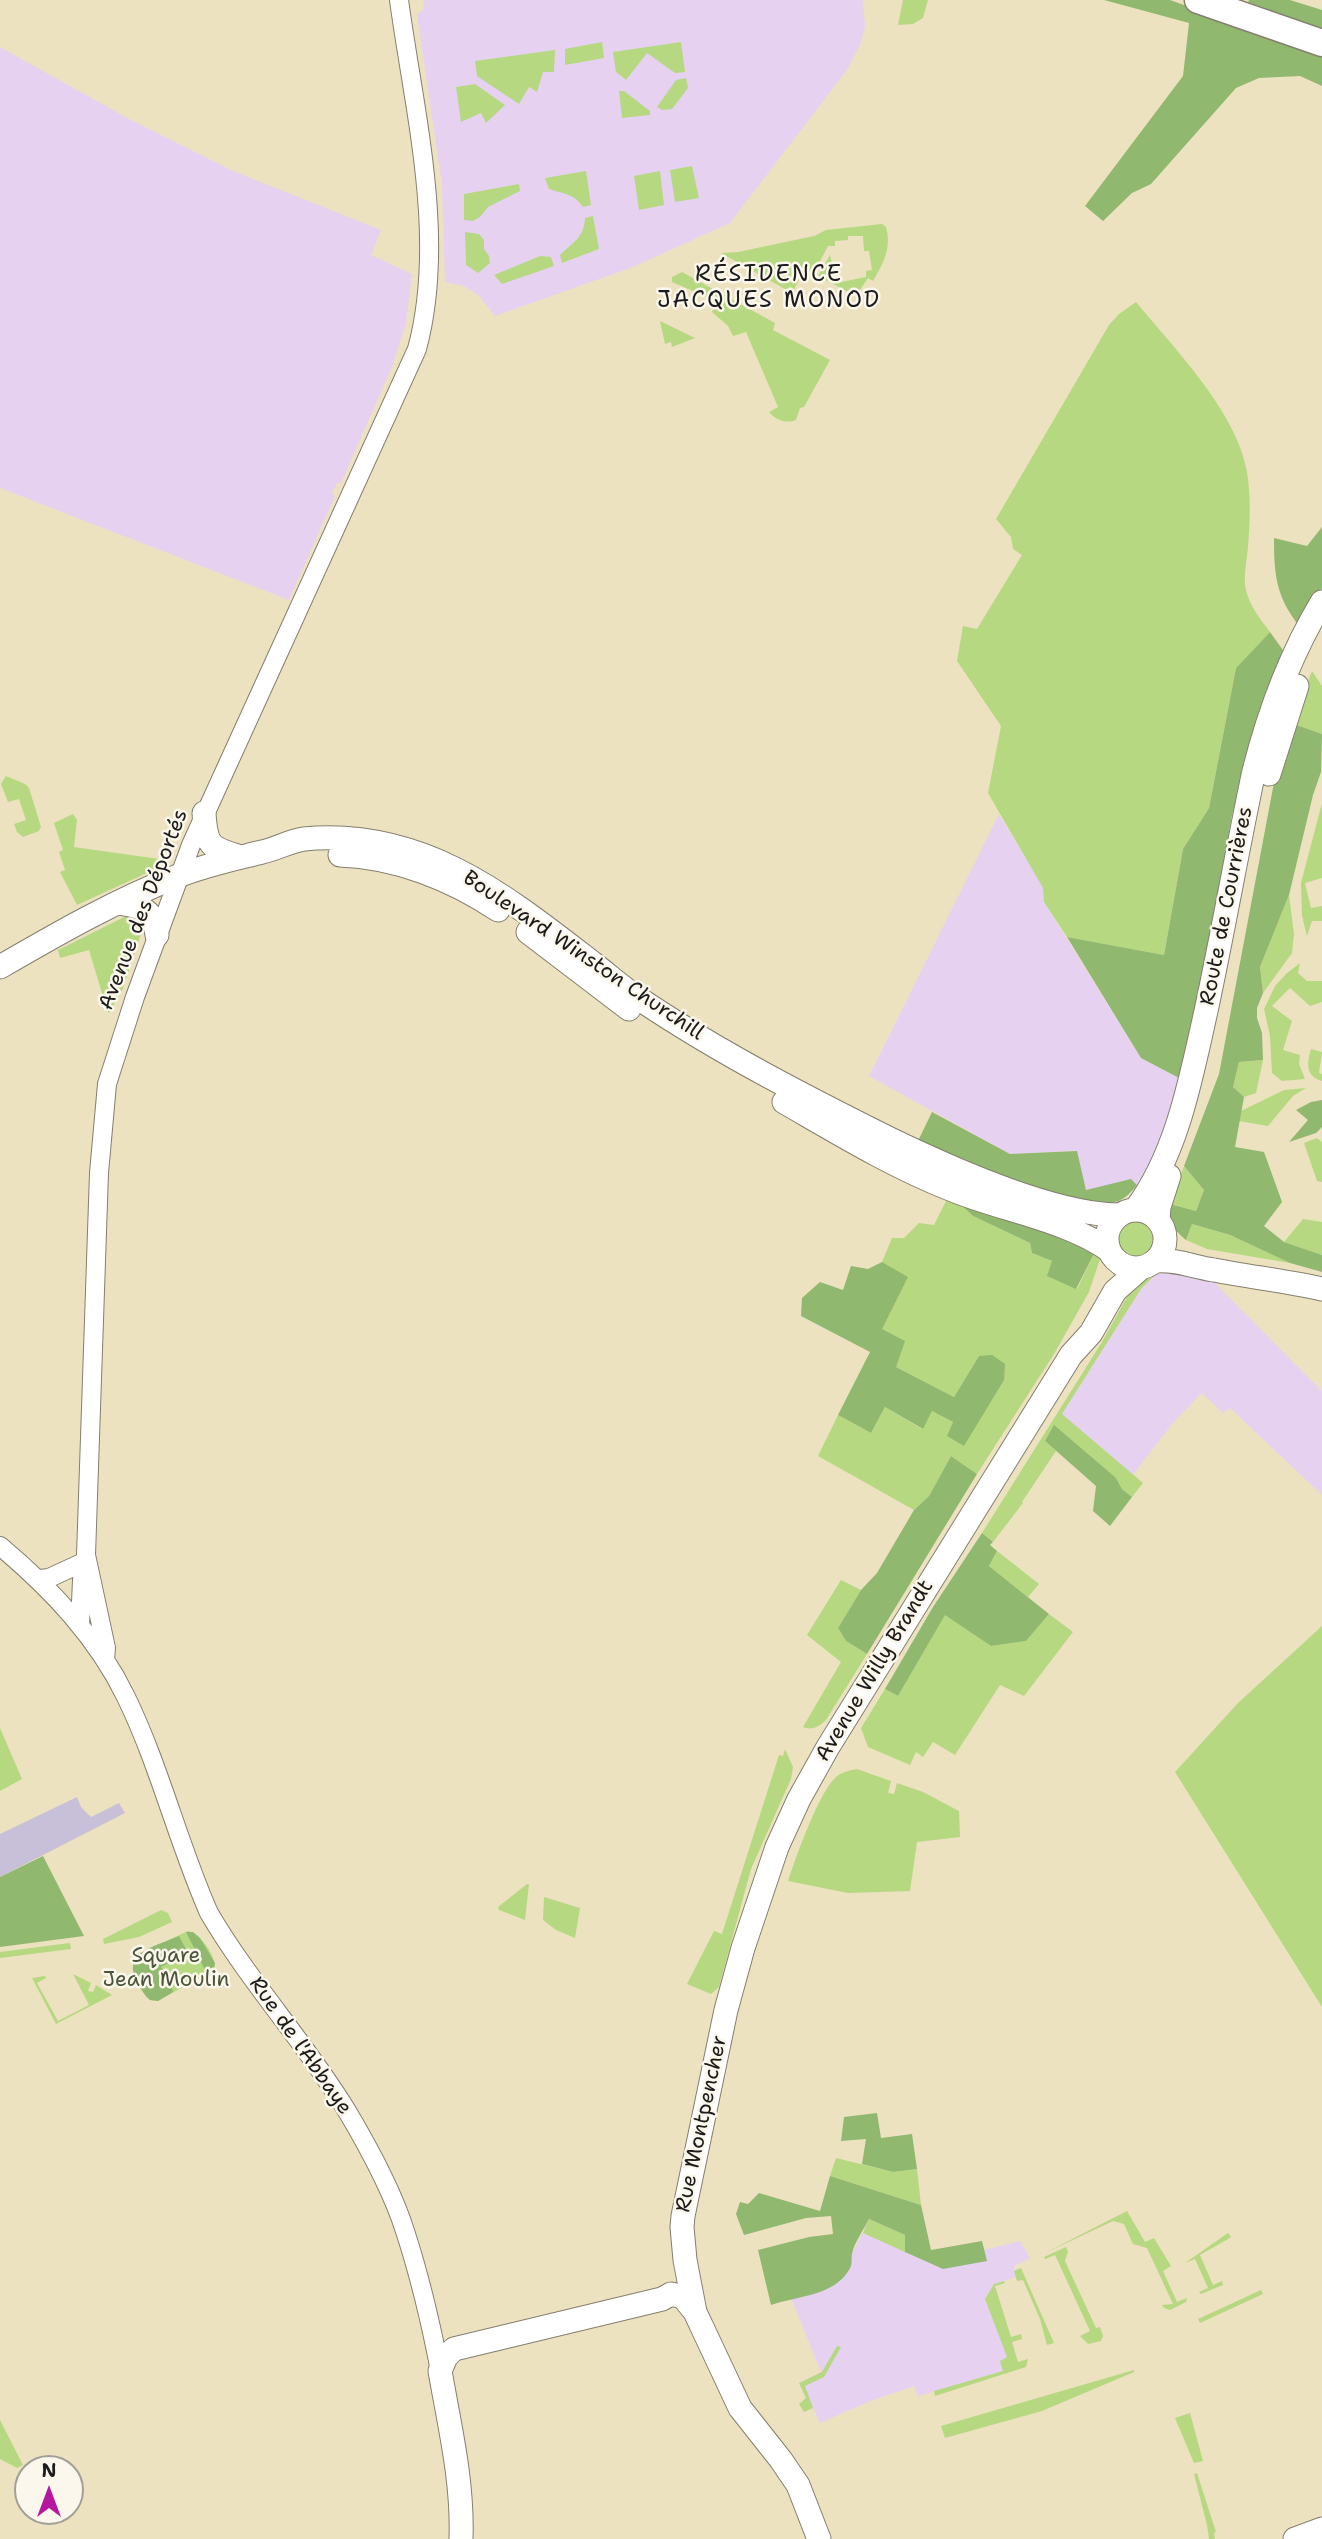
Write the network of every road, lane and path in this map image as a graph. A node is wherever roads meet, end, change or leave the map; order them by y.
1 (399, 0) edge
2 (1198, 0) edge
3 (1322, 43) edge
4 (1322, 602) edge
5 (1316, 627) edge
6 (1298, 662) junction
7 (204, 813) junction
8 (268, 851) junction
9 (241, 858) junction
10 (178, 876) junction
11 (119, 904) junction
12 (157, 934) junction
13 (0, 967) edge
14 (1127, 1212) junction
15 (1161, 1228) junction
16 (1112, 1255) junction
17 (1148, 1265) junction
18 (1322, 1275) edge
19 (1322, 1289) edge
20 (1071, 1355) junction
21 (0, 1546) edge
22 (86, 1561) junction
23 (40, 1579) junction
24 (80, 1625) junction
25 (105, 1660) junction
26 (726, 2010) joint
27 (682, 2227) junction
28 (642, 2302) junction
29 (695, 2312) junction
30 (430, 2323) junction
31 (460, 2346) junction
32 (440, 2371) junction
33 (1322, 2529) edge
34 (461, 2538) edge
35 (819, 2539) edge
36 (1294, 2539) edge

1 - 7 street, Avenue des Déportés
2 - 3 highway
4 - 5 main road, Route de Courrières
5 - 6 main road, Route de Courrières
6 - 14 main road, Route de Courrières
6 - 15 main road, Route de Courrières
7 - 9 main road
7 - 10 street, Avenue des Déportés
8 - 9 main road, Boulevard Winston Churchill
8 - 14 main road, Boulevard Winston Churchill
8 - 16 main road, Boulevard Winston Churchill
9 - 10 main road, Boulevard Winston Churchill
10 - 11 main road, Boulevard Winston Churchill
10 - 12 street, Avenue des Déportés
11 - 12 main road
11 - 13 main road, Boulevard Winston Churchill
12 - 22 street, Avenue des Déportés
14 - 15 main road
14 - 16 main road
15 - 17 main road
15 - 18 main road
16 - 17 main road
16 - 20 main road, Avenue Willy Brandt
17 - 19 main road
17 - 20 main road, Avenue Willy Brandt
20 - 26 main road, Avenue Willy Brandt
21 - 23 street, Rue de l'Abbaye
22 - 23 street
22 - 24 street, Avenue des Déportés
22 - 25 street, Avenue des Déportés
23 - 24 street, Rue de l'Abbaye
24 - 25 street, Rue de l'Abbaye
25 - 30 street, Rue de l'Abbaye
26 - 27 main road, Rue Montpencher
27 - 28 main road
27 - 29 main road, Rue Montpencher
28 - 29 main road
28 - 31 main road
29 - 35 main road, Rue Montpencher
30 - 31 street
30 - 32 street, Rue de l'Abbaye
31 - 32 main road
32 - 34 main road, Rue de l'Abbaye
33 - 36 main road

